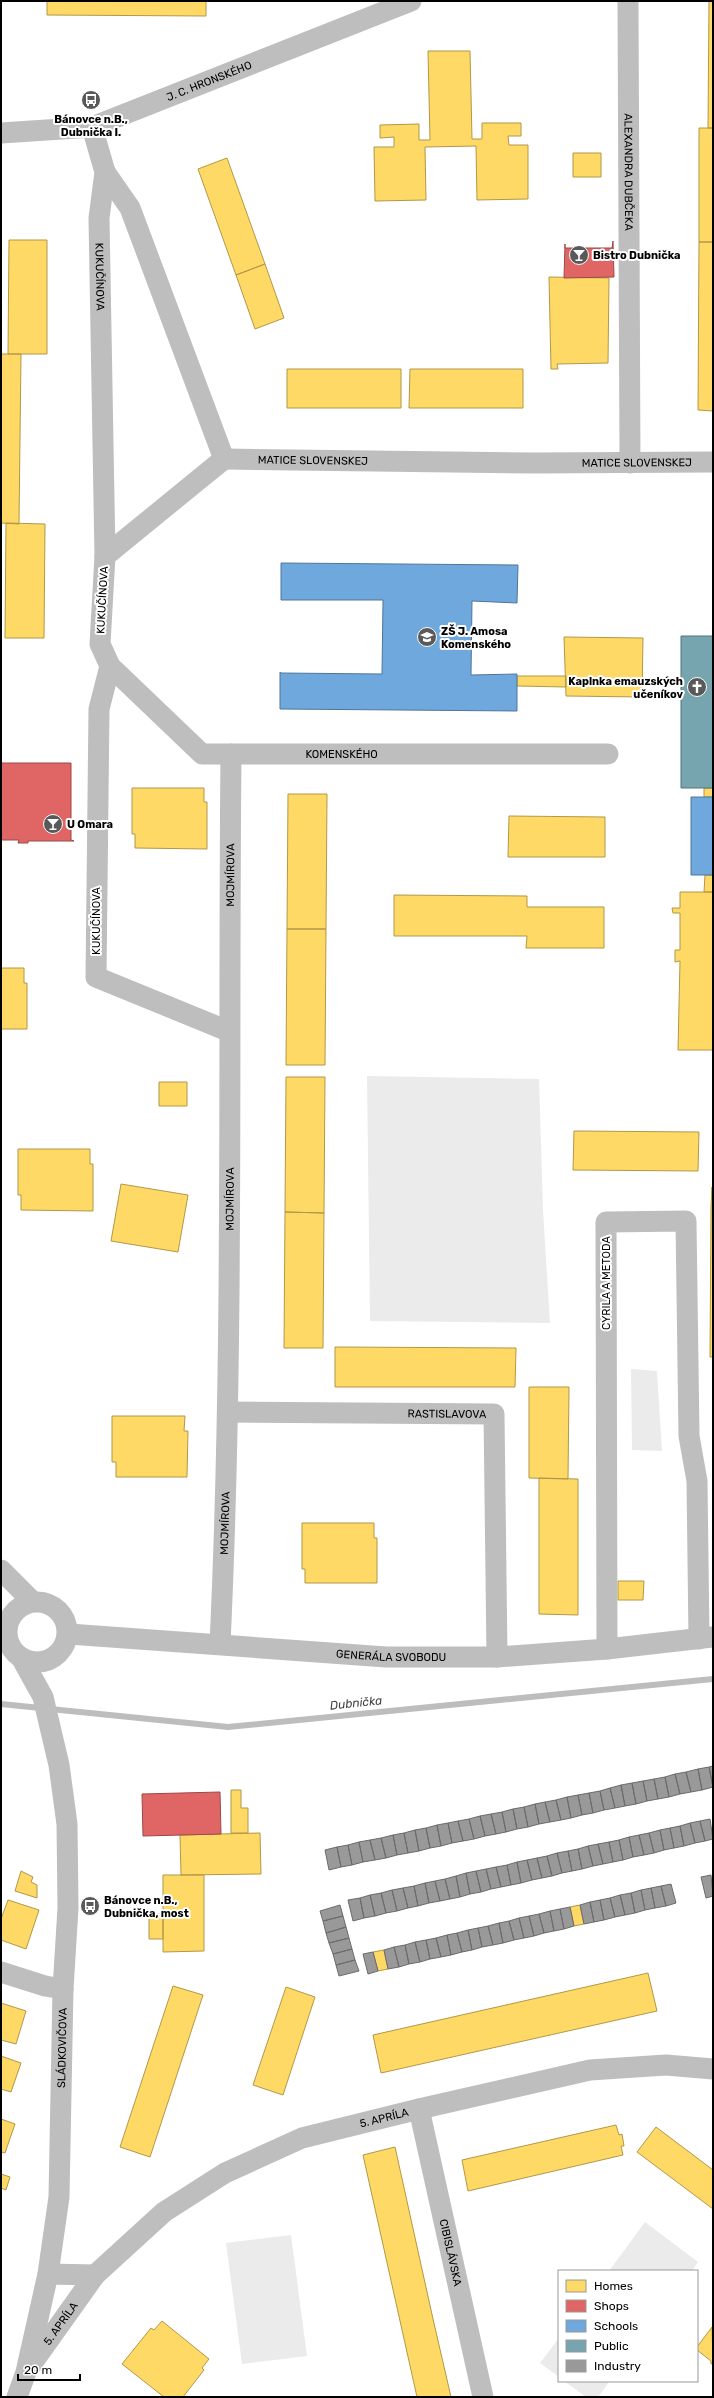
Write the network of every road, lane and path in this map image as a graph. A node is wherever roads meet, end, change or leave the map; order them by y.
1 (628, 1) edge
2 (405, 2) edge
3 (92, 128) junction
4 (1, 133) edge
5 (105, 172) junction
6 (224, 459) junction
7 (713, 462) edge
8 (630, 463) junction
9 (104, 556) junction
10 (110, 666) junction
11 (231, 754) junction
12 (608, 754) dead end
13 (228, 1031) junction
14 (229, 1412) junction
15 (1, 1570) edge
16 (32, 1602) junction
17 (5, 1612) edge
18 (69, 1634) junction
19 (706, 1638) edge
20 (220, 1644) junction
21 (607, 1649) junction
22 (497, 1657) junction
23 (23, 1661) junction
24 (49, 1662) junction
25 (43, 1697) junction
26 (1, 1972) edge
27 (63, 1989) junction
28 (713, 2069) edge
29 (419, 2109) junction
30 (48, 2274) junction
31 (95, 2275) junction
32 (26, 2372) junction
33 (17, 2397) edge
34 (483, 2397) edge

1 - 8 street, ALEXANDRA DUBČEKA
2 - 3 street, J. C. HRONSKÉHO
3 - 4 street, J. C. HRONSKÉHO
3 - 5 street, KUKUČÍNOVA
5 - 6 street
5 - 9 street, KUKUČÍNOVA
6 - 8 street, MATICE SLOVENSKEJ
6 - 9 street
7 - 8 street, MATICE SLOVENSKEJ
9 - 10 street, KUKUČÍNOVA
10 - 11 street, KOMENSKÉHO
10 - 13 street, KUKUČÍNOVA
11 - 12 street, KOMENSKÉHO
11 - 13 street, MOJMÍROVA
13 - 14 street, MOJMÍROVA
14 - 20 street, MOJMÍROVA
14 - 22 street, RASTISLAVOVA
15 - 16 street
16 - 17 street
16 - 18 street
17 - 23 street
18 - 20 street, GENERÁLA SVOBODU
18 - 24 street
19 - 21 street, GENERÁLA SVOBODU
19 - 21 street, CYRILA A METODA
20 - 22 street, GENERÁLA SVOBODU
21 - 22 street, GENERÁLA SVOBODU
23 - 24 street
23 - 25 street, SLÁDKOVIČOVA
24 - 25 street, SLÁDKOVIČOVA
25 - 27 street, SLÁDKOVIČOVA
26 - 27 street
27 - 30 street, SLÁDKOVIČOVA
28 - 29 street, 5. APRÍLA
29 - 31 street, 5. APRÍLA
29 - 34 street, CIBISLÁVSKA
30 - 31 street
30 - 32 street, SLÁDKOVIČOVA
31 - 32 street, 5. APRÍLA
32 - 33 street, SLÁDKOVIČOVA

